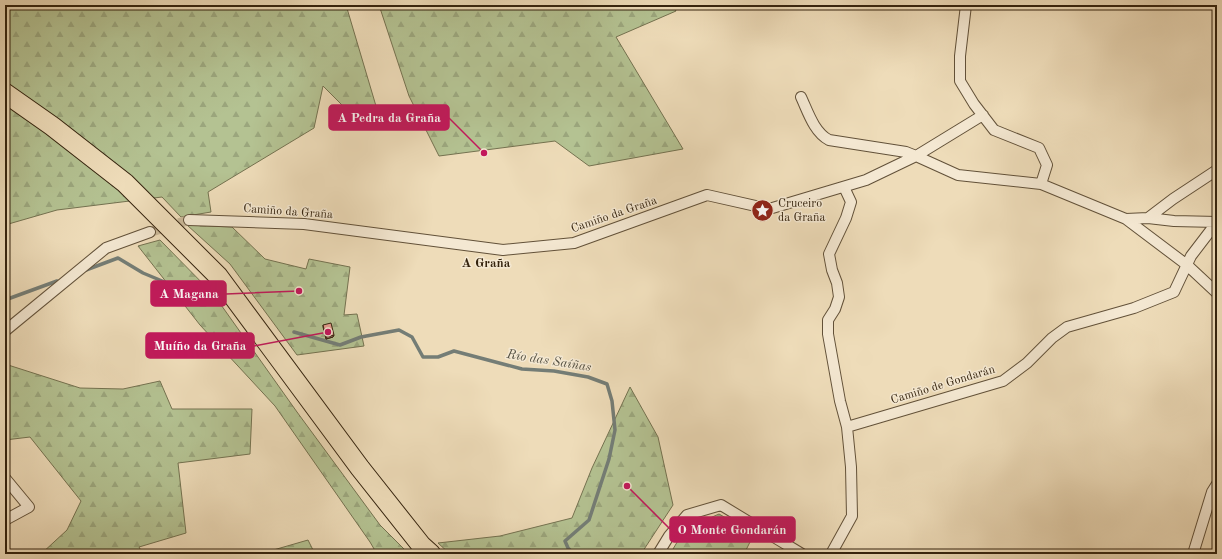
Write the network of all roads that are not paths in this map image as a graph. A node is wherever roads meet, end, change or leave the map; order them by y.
1 (966, 5) edge
2 (5, 93) edge
3 (801, 97) dead end
4 (982, 116) junction
5 (916, 156) junction
6 (1217, 170) edge
7 (1041, 184) junction
8 (844, 187) junction
9 (1148, 218) junction
10 (1126, 219) junction
11 (189, 220) tunnel mouth
12 (1217, 222) edge
13 (150, 232) tunnel mouth
14 (1187, 265) junction
15 (1217, 293) edge
16 (5, 331) edge
17 (847, 427) junction
18 (5, 478) edge
19 (1217, 484) edge
20 (5, 520) edge
21 (431, 554) edge
22 (658, 554) edge
23 (802, 554) edge
24 (831, 554) edge
25 (1193, 554) edge

1 - 4 street
2 - 21 highway
3 - 5 street
4 - 5 street, Camiño da Graña
4 - 7 street
5 - 7 street
5 - 8 street, Camiño da Graña
6 - 9 street
7 - 10 street
8 - 11 street, Camiño da Graña
8 - 17 street
9 - 10 street
9 - 12 street
10 - 14 street
12 - 14 street, Camiño de Gondarán
13 - 16 street
14 - 15 street
14 - 17 street, Camiño de Gondarán
17 - 24 street
18 - 20 street
19 - 25 street
22 - 23 street

